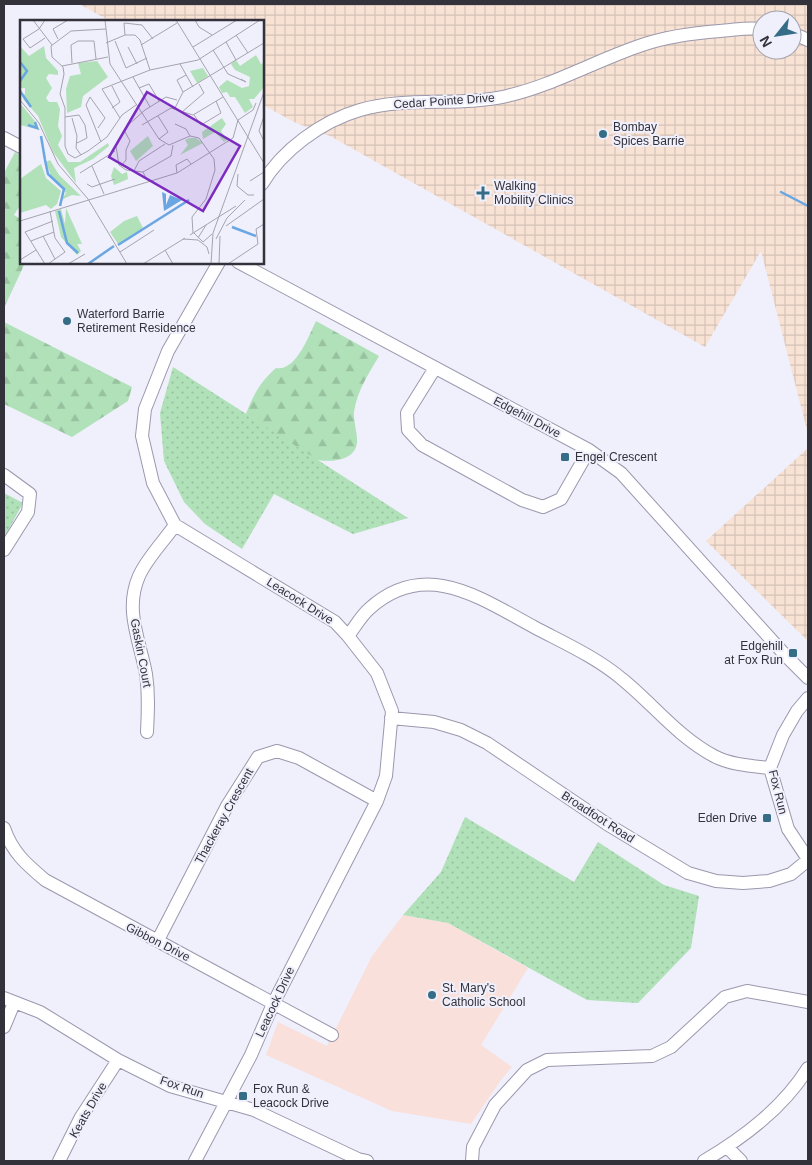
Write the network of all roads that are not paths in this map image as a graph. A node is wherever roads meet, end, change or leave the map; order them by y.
1 (752, 30) edge
2 (4, 138) edge
3 (20, 146) edge
4 (264, 182) edge
5 (218, 264) edge
6 (242, 264) edge
7 (435, 368) junction
8 (588, 450) junction
9 (4, 475) edge
10 (175, 525) junction
11 (4, 550) edge
12 (348, 636) junction
13 (808, 678) edge
14 (808, 698) edge
15 (391, 718) junction
16 (147, 732) dead end
17 (770, 768) junction
18 (377, 801) junction
19 (4, 828) edge
20 (808, 860) edge
21 (158, 940) junction
22 (9, 1001) edge
23 (808, 1002) edge
24 (273, 1004) junction
25 (4, 1027) edge
26 (332, 1034) dead end
27 (118, 1060) junction
28 (808, 1068) edge
29 (226, 1101) junction
30 (727, 1147) junction
31 (59, 1161) edge
32 (194, 1161) edge
33 (367, 1161) edge
34 (472, 1161) edge
35 (704, 1161) edge
36 (741, 1161) edge

1 - 4 street, Cedar Pointe Drive
2 - 3 street
5 - 10 street
6 - 7 street, Edgehill Drive
7 - 8 street, Edgehill Drive
7 - 8 street
8 - 13 street, Edgehill Drive
9 - 11 street
10 - 12 street, Leacock Drive
10 - 16 street, Gaskin Court
12 - 15 street, Leacock Drive
12 - 17 street
14 - 17 street, Fox Run
15 - 18 street, Leacock Drive
15 - 20 street, Broadfoot Road
17 - 20 street, Fox Run
18 - 21 street, Thackeray Crescent
18 - 24 street, Leacock Drive
19 - 21 street, Gibbon Drive
21 - 24 street, Gibbon Drive
22 - 25 street
22 - 27 street, Fox Run
23 - 34 street
24 - 26 street, Gibbon Drive
24 - 29 street, Leacock Drive
27 - 29 street, Fox Run
27 - 31 street, Keats Drive
28 - 30 street
29 - 32 street, Leacock Drive
29 - 33 street, Fox Run
30 - 35 street
30 - 36 street

